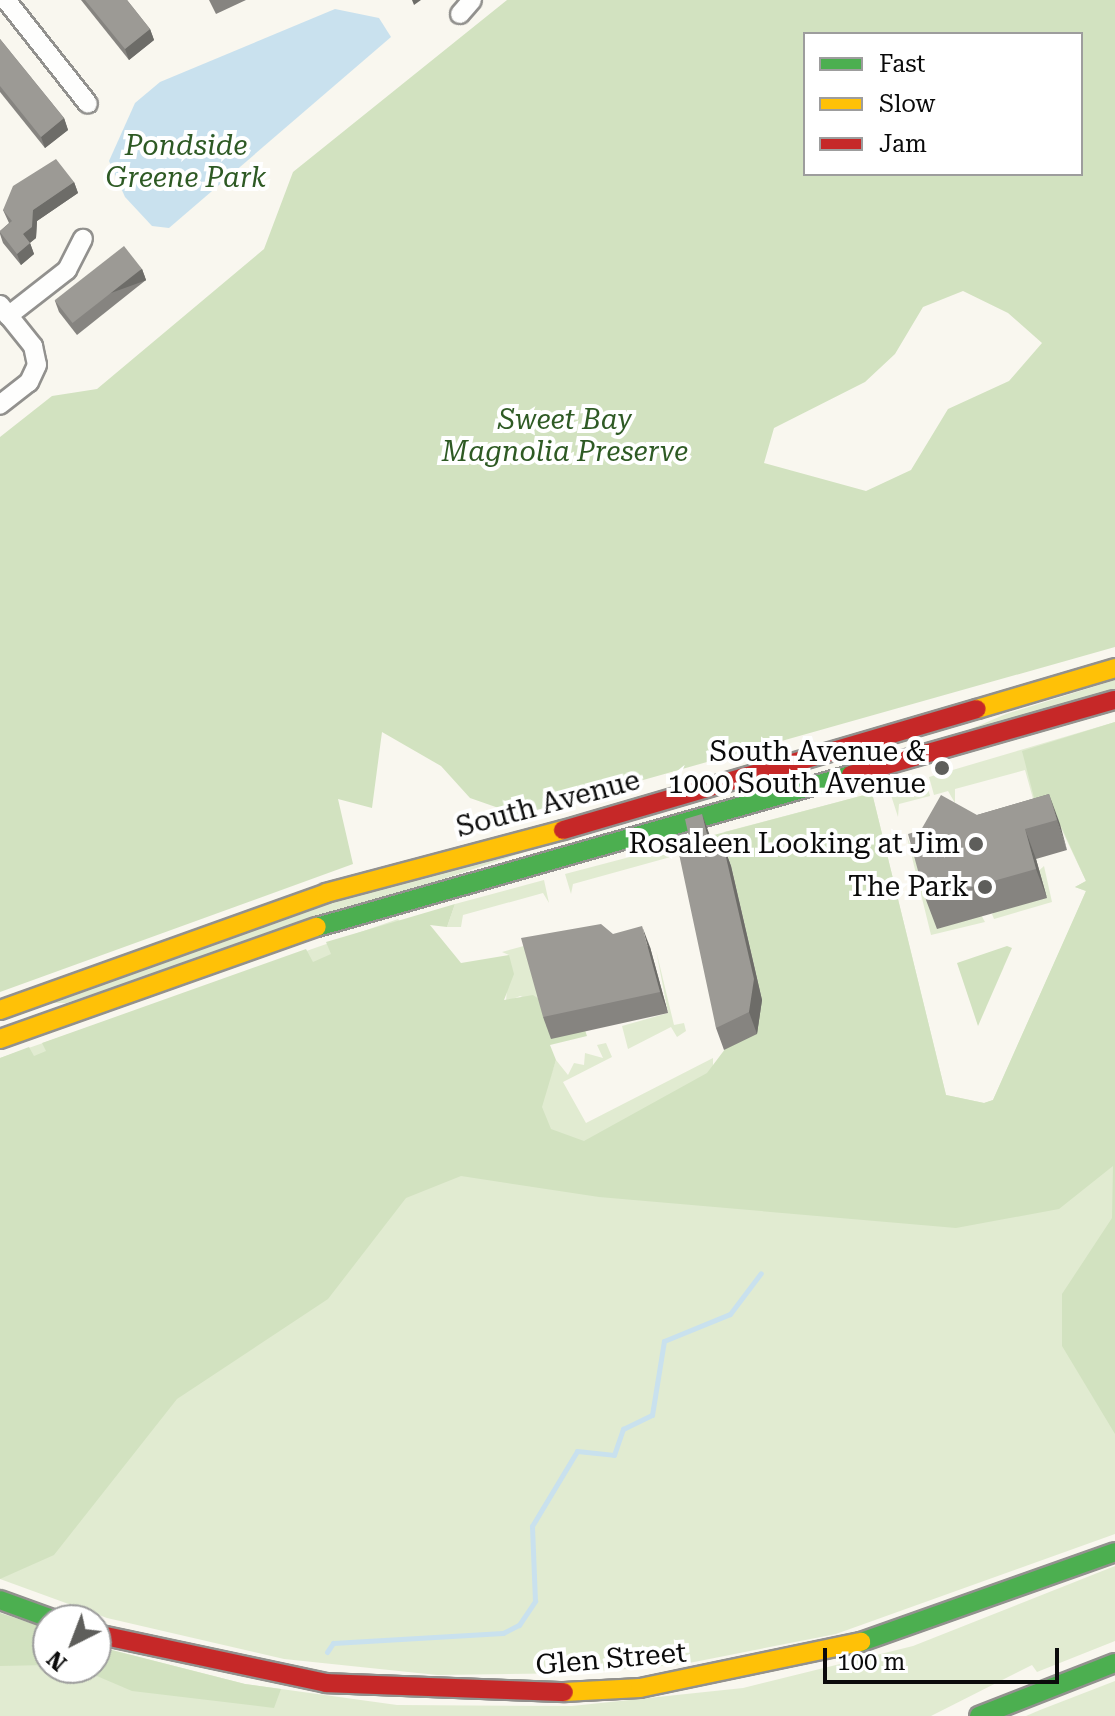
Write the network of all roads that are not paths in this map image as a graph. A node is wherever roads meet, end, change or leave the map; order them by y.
1 (6, 0) edge
2 (88, 104) dead end
3 (83, 239) dead end
4 (4, 311) edge
5 (0, 405) edge
6 (1115, 668) edge
7 (1115, 700) edge
8 (0, 1010) edge
9 (0, 1039) edge
10 (1115, 1552) edge
11 (0, 1600) edge
12 (32, 1612) edge
13 (112, 1637) edge
14 (1115, 1663) edge
15 (1115, 1672) edge
16 (979, 1716) edge
17 (1013, 1716) edge

1 - 2 street
3 - 4 street
4 - 5 street
6 - 8 main road, South Avenue
7 - 9 main road, South Avenue
10 - 13 main road, Glen Street
11 - 12 main road
14 - 16 main road
15 - 17 main road

